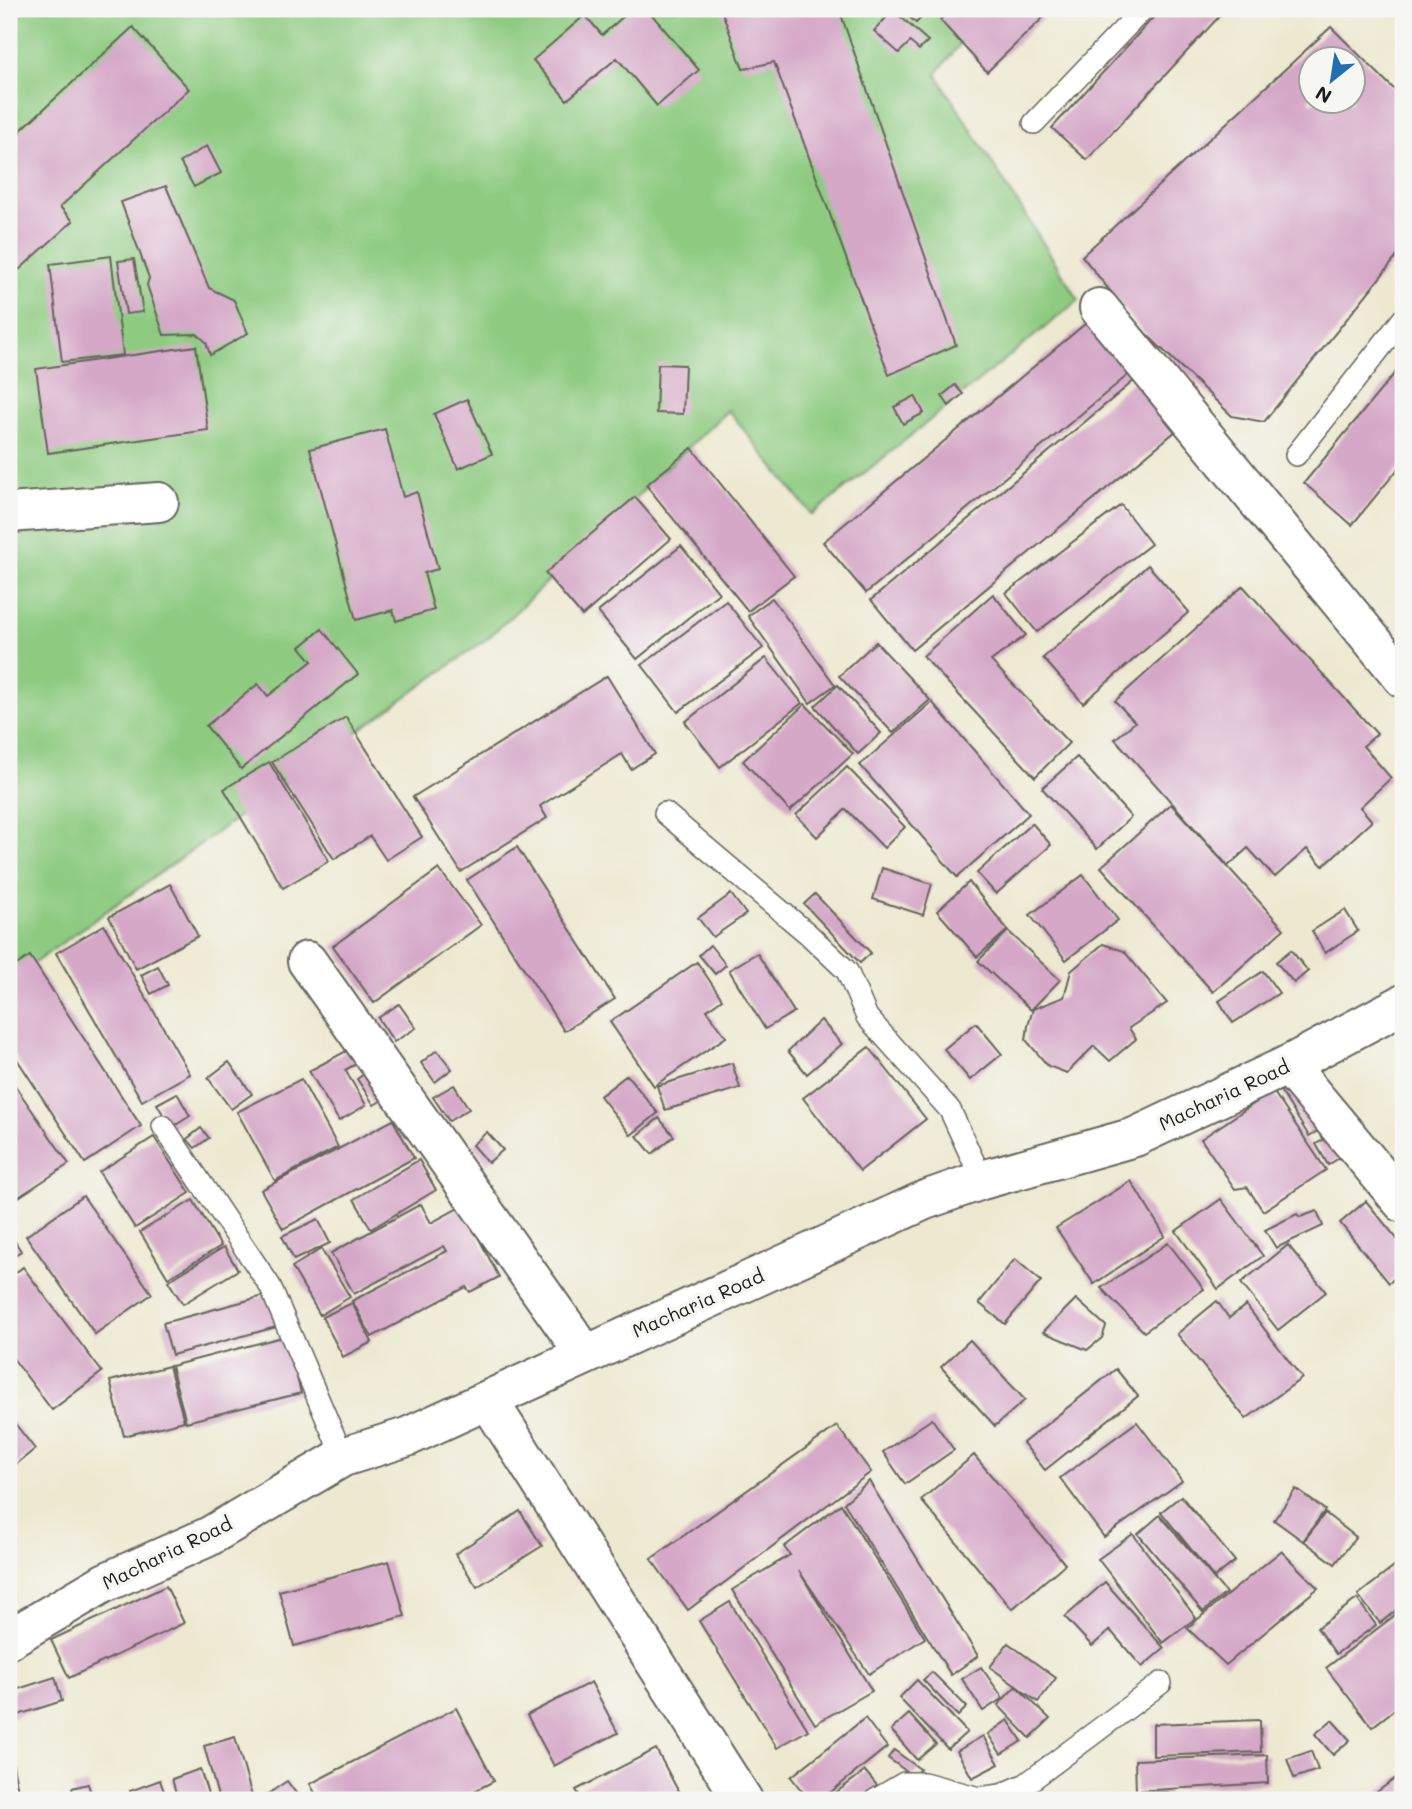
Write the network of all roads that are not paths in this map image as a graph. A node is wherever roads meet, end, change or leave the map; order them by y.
1 (1143, 9) edge
2 (1034, 123) dead end
3 (1099, 308) dead end
4 (1403, 319) edge
5 (1296, 455) dead end
6 (159, 502) dead end
7 (9, 513) edge
8 (1403, 678) edge
9 (665, 813) dead end
10 (307, 961) dead end
11 (1403, 1004) edge
12 (1288, 1065) junction
13 (163, 1126) dead end
14 (982, 1180) junction
15 (1403, 1203) edge
16 (584, 1354) junction
17 (488, 1400) junction
18 (344, 1457) junction
19 (9, 1639) edge
20 (1161, 1683) dead end
21 (743, 1800) edge
22 (875, 1800) edge

1 - 2 lane
3 - 8 street
4 - 5 lane
6 - 7 street
9 - 14 lane
10 - 16 street
11 - 12 street, Macharia Road
12 - 14 street, Macharia Road
12 - 15 street
13 - 18 lane
14 - 16 street, Macharia Road
16 - 17 street, Macharia Road
17 - 18 street, Macharia Road
17 - 21 street
18 - 19 street, Macharia Road
20 - 22 lane

